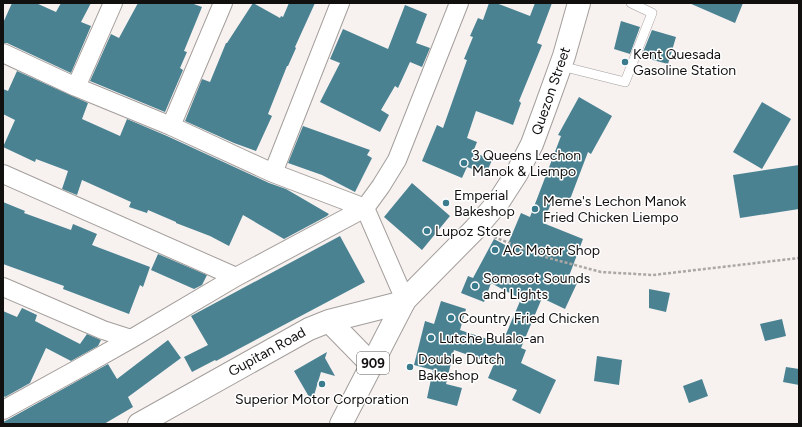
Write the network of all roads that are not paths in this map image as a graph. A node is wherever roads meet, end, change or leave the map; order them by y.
1 (114, 3) edge
2 (223, 3) edge
3 (340, 3) edge
4 (459, 3) edge
5 (579, 3) edge
6 (631, 3) edge
7 (3, 53) edge
8 (561, 66) junction
9 (76, 87) junction
10 (171, 126) junction
11 (272, 173) junction
12 (3, 174) edge
13 (365, 208) junction
14 (236, 277) junction
15 (3, 287) edge
16 (404, 301) junction
17 (329, 321) junction
18 (131, 339) junction
19 (372, 365) junction
20 (5, 406) edge
21 (139, 424) edge
22 (341, 424) edge

1 - 9 street
2 - 10 street
3 - 11 street
4 - 13 street
5 - 8 main road, Quezon Street / 909
6 - 8 lane
7 - 9 street
8 - 16 main road, Quezon Street / 909
9 - 10 street
10 - 11 street
11 - 13 street
12 - 14 street
13 - 14 street
13 - 16 street
14 - 18 street
15 - 18 street
16 - 17 main road, Gupitan Road
16 - 19 main road, 909
17 - 19 main road
17 - 21 main road, Gupitan Road
18 - 20 street
19 - 22 main road, 909

